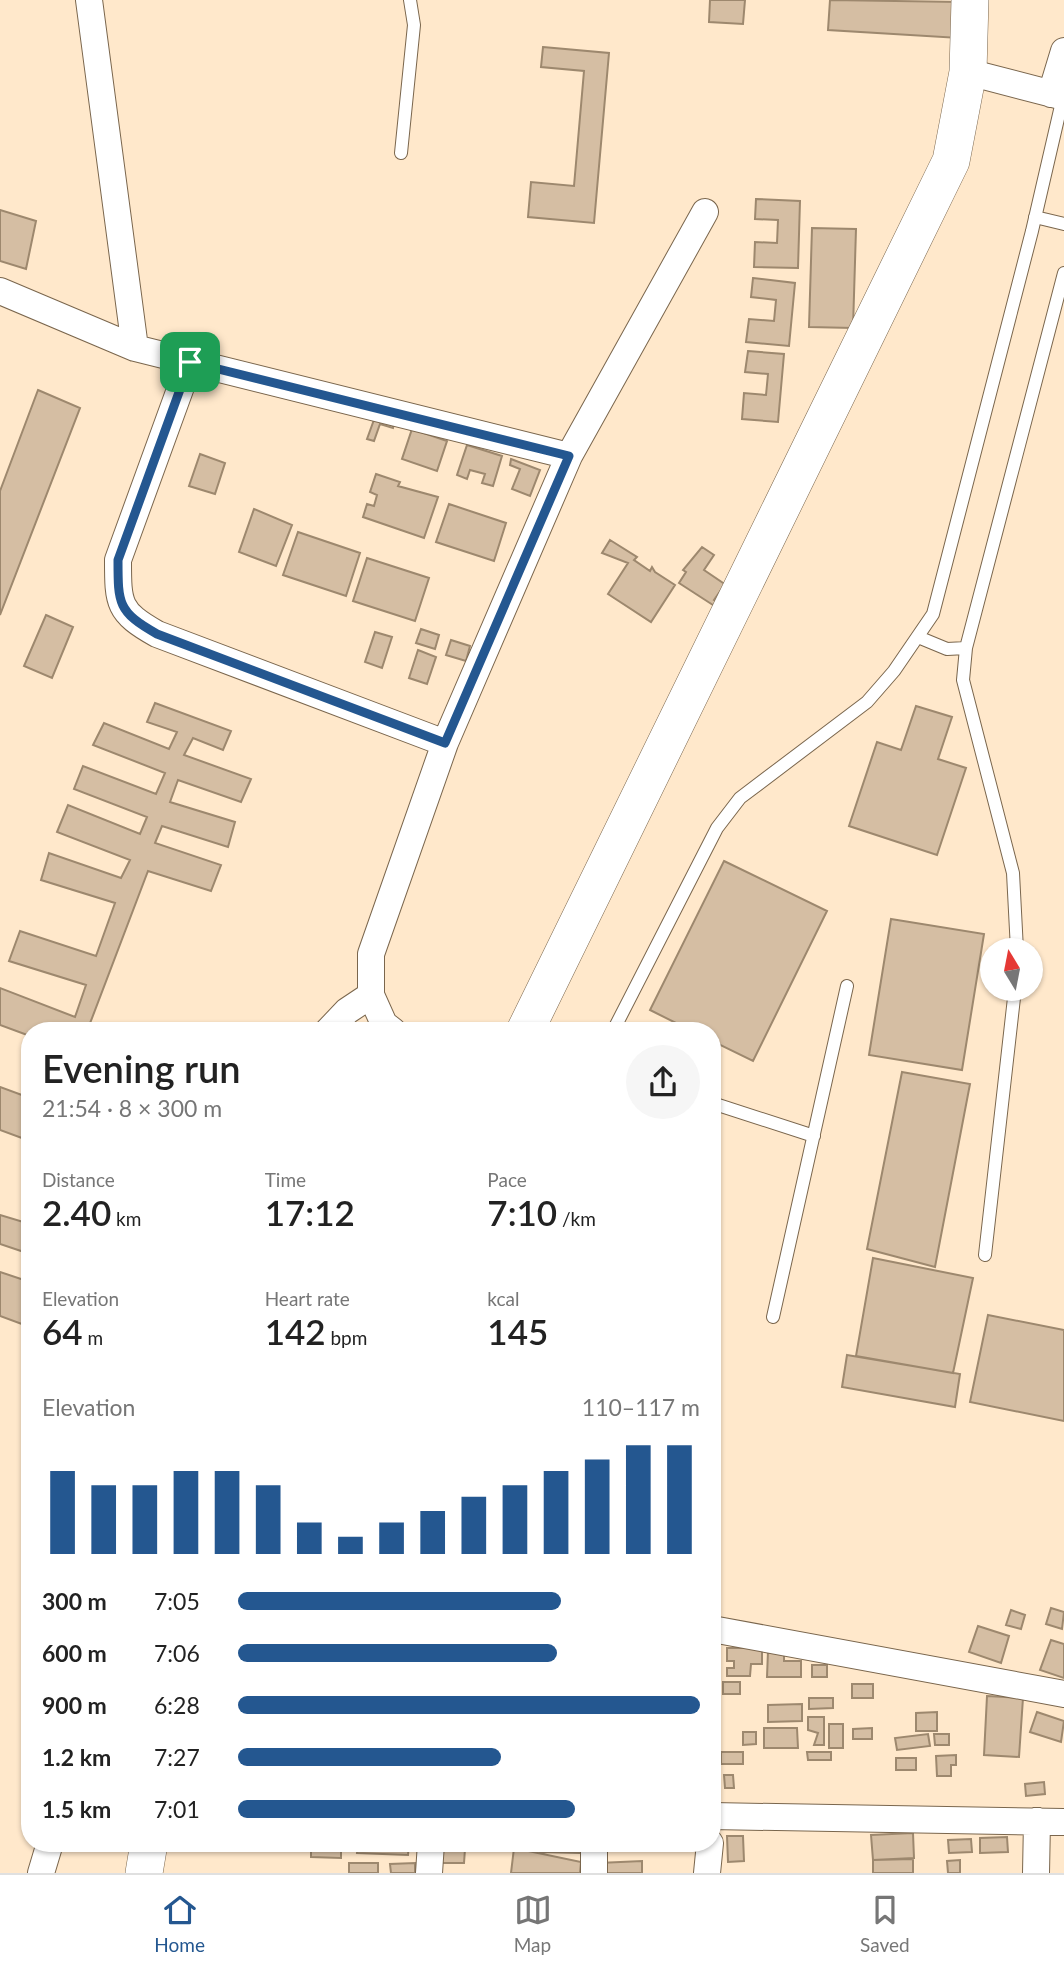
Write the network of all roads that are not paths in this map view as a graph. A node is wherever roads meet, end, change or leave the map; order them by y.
1 (89, 0) edge
2 (410, 0) edge
3 (970, 0) edge
4 (1064, 51) edge
5 (968, 72) junction
6 (1059, 96) edge
7 (401, 153) dead end
8 (705, 212) dead end
9 (1035, 217) junction
10 (1064, 224) edge
11 (1064, 274) edge
12 (0, 291) edge
13 (135, 348) junction
14 (190, 362) junction
15 (569, 456) junction
16 (918, 637) junction
17 (966, 648) junction
18 (445, 743) junction
19 (1016, 938) edge
20 (847, 986) dead end
21 (371, 995) junction
22 (1014, 1001) edge
23 (337, 1022) edge
24 (383, 1022) edge
25 (529, 1022) edge
26 (618, 1022) edge
27 (721, 1106) edge
28 (814, 1136) junction
29 (985, 1255) dead end
30 (773, 1317) dead end
31 (721, 1631) edge
32 (1064, 1694) edge
33 (721, 1816) edge
34 (1037, 1821) junction
35 (1064, 1822) edge
36 (47, 1852) edge
37 (148, 1852) edge
38 (430, 1852) edge
39 (594, 1852) edge
40 (709, 1852) edge
41 (41, 1873) edge
42 (144, 1873) edge
43 (429, 1873) edge
44 (594, 1873) edge
45 (707, 1873) edge
46 (1037, 1873) edge

1 - 13 street
2 - 7 lane
3 - 5 street
4 - 6 street
5 - 6 street
5 - 25 street
6 - 9 lane
8 - 15 street
9 - 10 lane
9 - 16 lane
11 - 17 lane
12 - 13 street
13 - 14 street
14 - 15 street
14 - 18 street
15 - 18 street
16 - 17 lane
16 - 26 lane
17 - 19 lane
18 - 21 street
20 - 28 lane
21 - 23 street
21 - 24 street
22 - 29 lane
27 - 28 lane
28 - 30 lane
31 - 32 street
33 - 34 street
34 - 35 street
34 - 46 street
36 - 41 street
37 - 42 street
38 - 43 street
39 - 44 street
40 - 45 street

